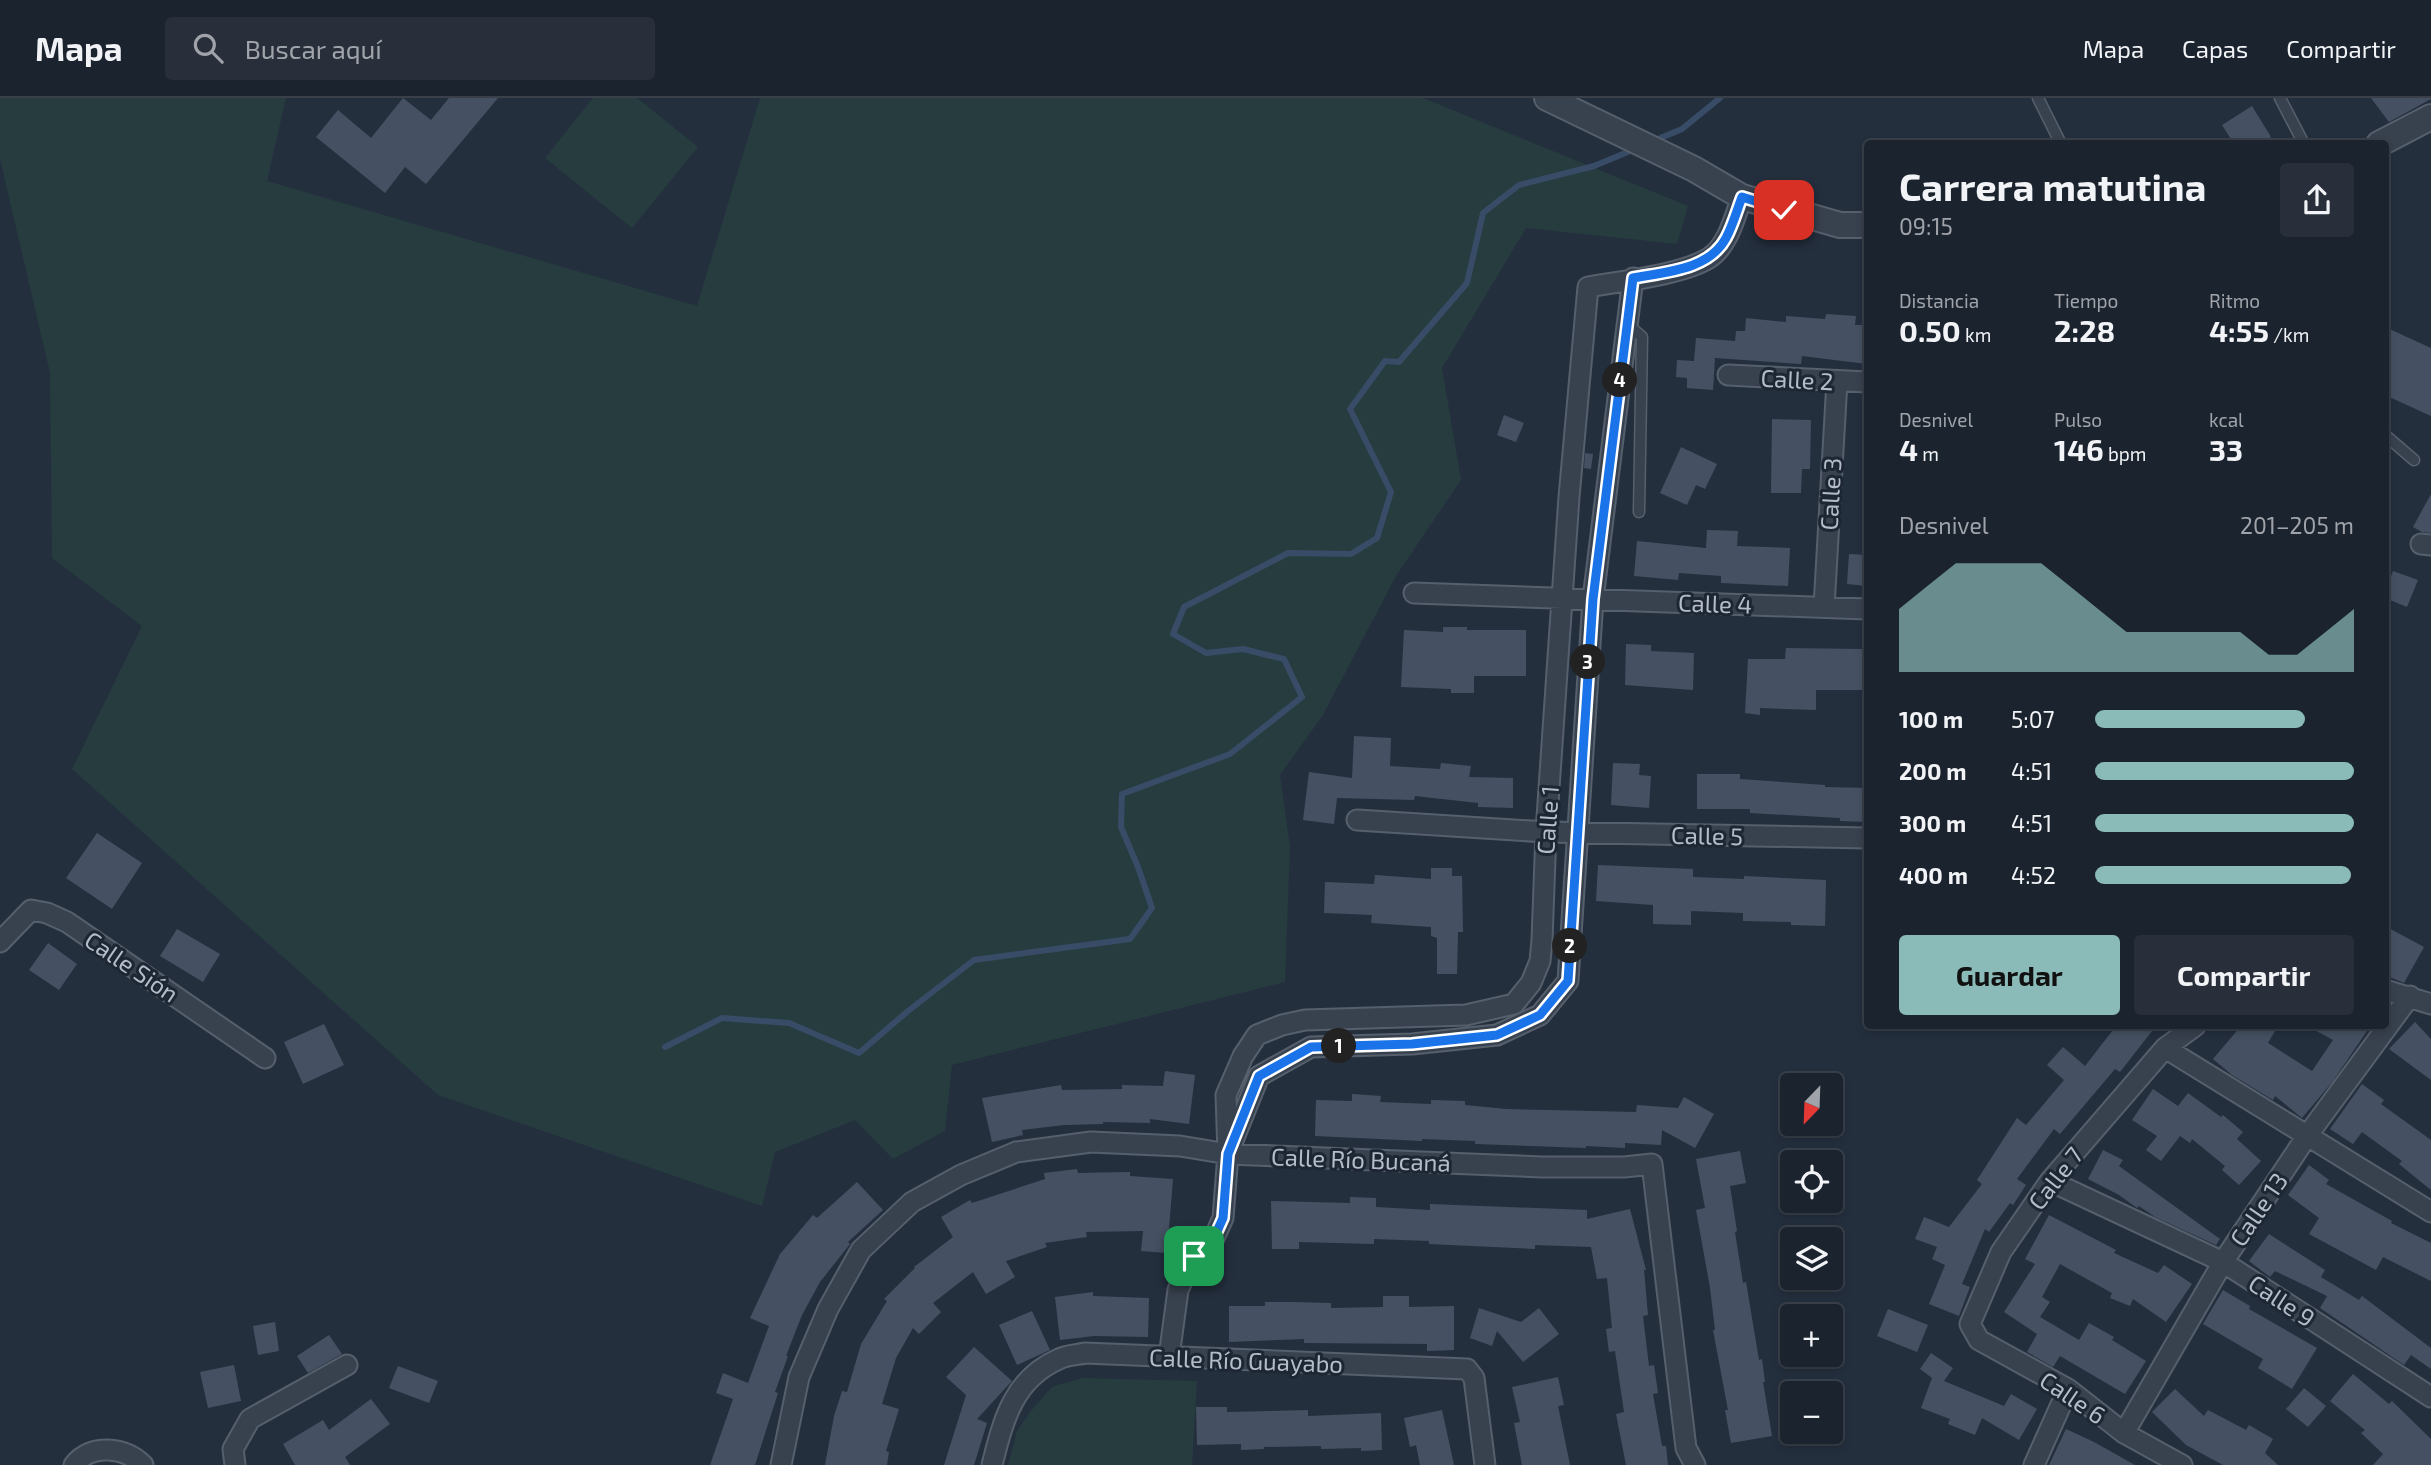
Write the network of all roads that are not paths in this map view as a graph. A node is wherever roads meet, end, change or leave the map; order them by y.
1 (2038, 98) edge
2 (2280, 98) edge
3 (1557, 103) edge
4 (2431, 117) edge
5 (2059, 140) edge
6 (2302, 140) edge
7 (2387, 140) edge
8 (1742, 197) junction
9 (1864, 225) edge
10 (1633, 278) junction
11 (1627, 324) junction
12 (1727, 375) dead end
13 (1837, 381) junction
14 (1864, 382) edge
15 (2389, 438) edge
16 (2414, 460) dead end
17 (1639, 512) dead end
18 (1414, 593) dead end
19 (1563, 597) junction
20 (1593, 599) junction
21 (1824, 607) junction
22 (1864, 609) edge
23 (1357, 820) dead end
24 (1546, 832) junction
25 (1576, 833) junction
26 (1864, 838) edge
27 (0, 942) edge
28 (2389, 991) edge
29 (2410, 996) junction
30 (2431, 1004) edge
31 (2389, 1024) edge
32 (2191, 1029) edge
33 (2385, 1029) edge
34 (2165, 1048) junction
35 (265, 1058) dead end
36 (2306, 1136) junction
37 (1228, 1154) junction
38 (2050, 1181) junction
39 (2431, 1212) edge
40 (2223, 1262) junction
41 (1970, 1324) joint
42 (1169, 1357) junction
43 (348, 1365) dead end
44 (2068, 1389) junction
45 (2431, 1397) edge
46 (2124, 1433) junction
47 (74, 1465) edge
48 (143, 1465) edge
49 (236, 1465) edge
50 (781, 1465) edge
51 (992, 1465) edge
52 (1485, 1465) edge
53 (1695, 1465) edge
54 (2034, 1465) edge
55 (2182, 1465) edge

1 - 5 lane
2 - 6 lane
3 - 8 street
4 - 7 street
8 - 9 street
8 - 10 street, Calle 1
10 - 11 street, Calle 1
10 - 19 street, Calle 1
11 - 17 lane
11 - 20 street, Calle 1
12 - 13 street, Calle 2
13 - 14 street, Calle 2
13 - 21 street, Calle 3
15 - 16 lane
18 - 19 street, Calle 4
19 - 20 street, Calle 4
19 - 24 street, Calle 1
20 - 21 street, Calle 4
20 - 25 street, Calle 1
21 - 22 street, Calle 4
23 - 24 street, Calle 5
24 - 25 street, Calle 5
24 - 37 street, Calle 1
25 - 26 street, Calle 5
25 - 37 street, Calle 1
27 - 35 street, Calle Sión
28 - 29 street
29 - 30 street
29 - 31 street, Calle 13
32 - 34 street, Calle 7
33 - 36 street, Calle 13
34 - 36 street
34 - 38 street, Calle 7
36 - 39 street
36 - 40 street, Calle 13
37 - 42 street, Calle 1
37 - 50 street, Calle Río Bucaná
37 - 53 street, Calle Río Bucaná
38 - 40 street, Calle 9
38 - 41 street, Calle 7
40 - 45 street, Calle 9
40 - 46 street, Calle 13
41 - 44 street, Calle 6
42 - 51 street, Calle Río Guayabo
42 - 52 street, Calle Río Guayabo
43 - 49 street
44 - 46 street, Calle 6
44 - 54 street
46 - 55 street, Calle 6
47 - 48 street

